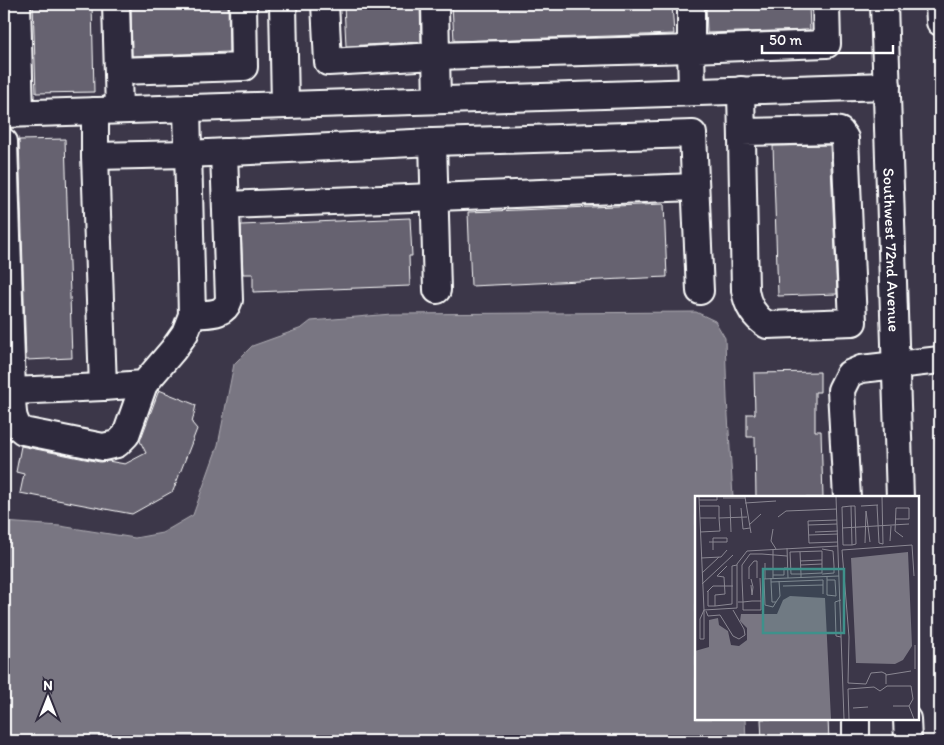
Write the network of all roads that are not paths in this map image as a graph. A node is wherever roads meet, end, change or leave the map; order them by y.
1 (17, 4) edge
2 (116, 4) edge
3 (243, 4) edge
4 (282, 4) edge
5 (325, 4) edge
6 (435, 4) edge
7 (691, 4) edge
8 (826, 4) edge
9 (884, 4) edge
10 (939, 4) edge
11 (940, 22) edge
12 (690, 49) junction
13 (436, 56) junction
14 (118, 71) junction
15 (887, 86) junction
16 (741, 90) junction
17 (692, 92) junction
18 (638, 93) junction
19 (485, 98) junction
20 (437, 100) junction
21 (285, 105) junction
22 (187, 108) junction
23 (107, 110) junction
24 (11, 113) edge
25 (742, 132) junction
26 (638, 136) junction
27 (4, 141) edge
28 (487, 141) junction
29 (433, 142) junction
30 (224, 152) junction
31 (188, 154) junction
32 (95, 156) junction
33 (695, 188) junction
34 (434, 196) junction
35 (226, 205) junction
36 (437, 290) dead end
37 (700, 291) dead end
38 (192, 314) junction
39 (940, 360) edge
40 (896, 364) junction
41 (144, 384) junction
42 (103, 386) junction
43 (12, 391) junction
44 (846, 496) edge
45 (900, 496) edge
46 (856, 720) edge
47 (908, 720) edge
48 (856, 741) edge
49 (908, 741) edge

1 - 24 street
2 - 14 street
3 - 14 street
4 - 21 street
5 - 13 street
6 - 13 street
7 - 12 street
8 - 12 street
9 - 15 street, Southwest 72nd Avenue
10 - 11 street
12 - 13 street
12 - 17 street
13 - 20 street
14 - 23 street
15 - 16 street
15 - 40 street, Southwest 72nd Avenue
16 - 17 street
16 - 25 street
17 - 18 street
18 - 19 street
18 - 26 street
19 - 20 street
19 - 28 street
20 - 21 street
21 - 22 street
22 - 23 street
22 - 31 street
23 - 24 street
23 - 32 street
24 - 27 street
25 - 25 street
26 - 28 street
26 - 33 street
27 - 43 street
28 - 29 street
29 - 30 street
29 - 34 street
30 - 31 street
30 - 35 street
31 - 32 street
31 - 38 street
32 - 42 street
33 - 34 street
33 - 37 street
34 - 35 street
34 - 36 street
35 - 38 street
38 - 41 street
39 - 40 street
40 - 44 street
40 - 45 street, Southwest 72nd Avenue
41 - 42 street
41 - 43 street
42 - 43 street
46 - 48 street
47 - 49 street

